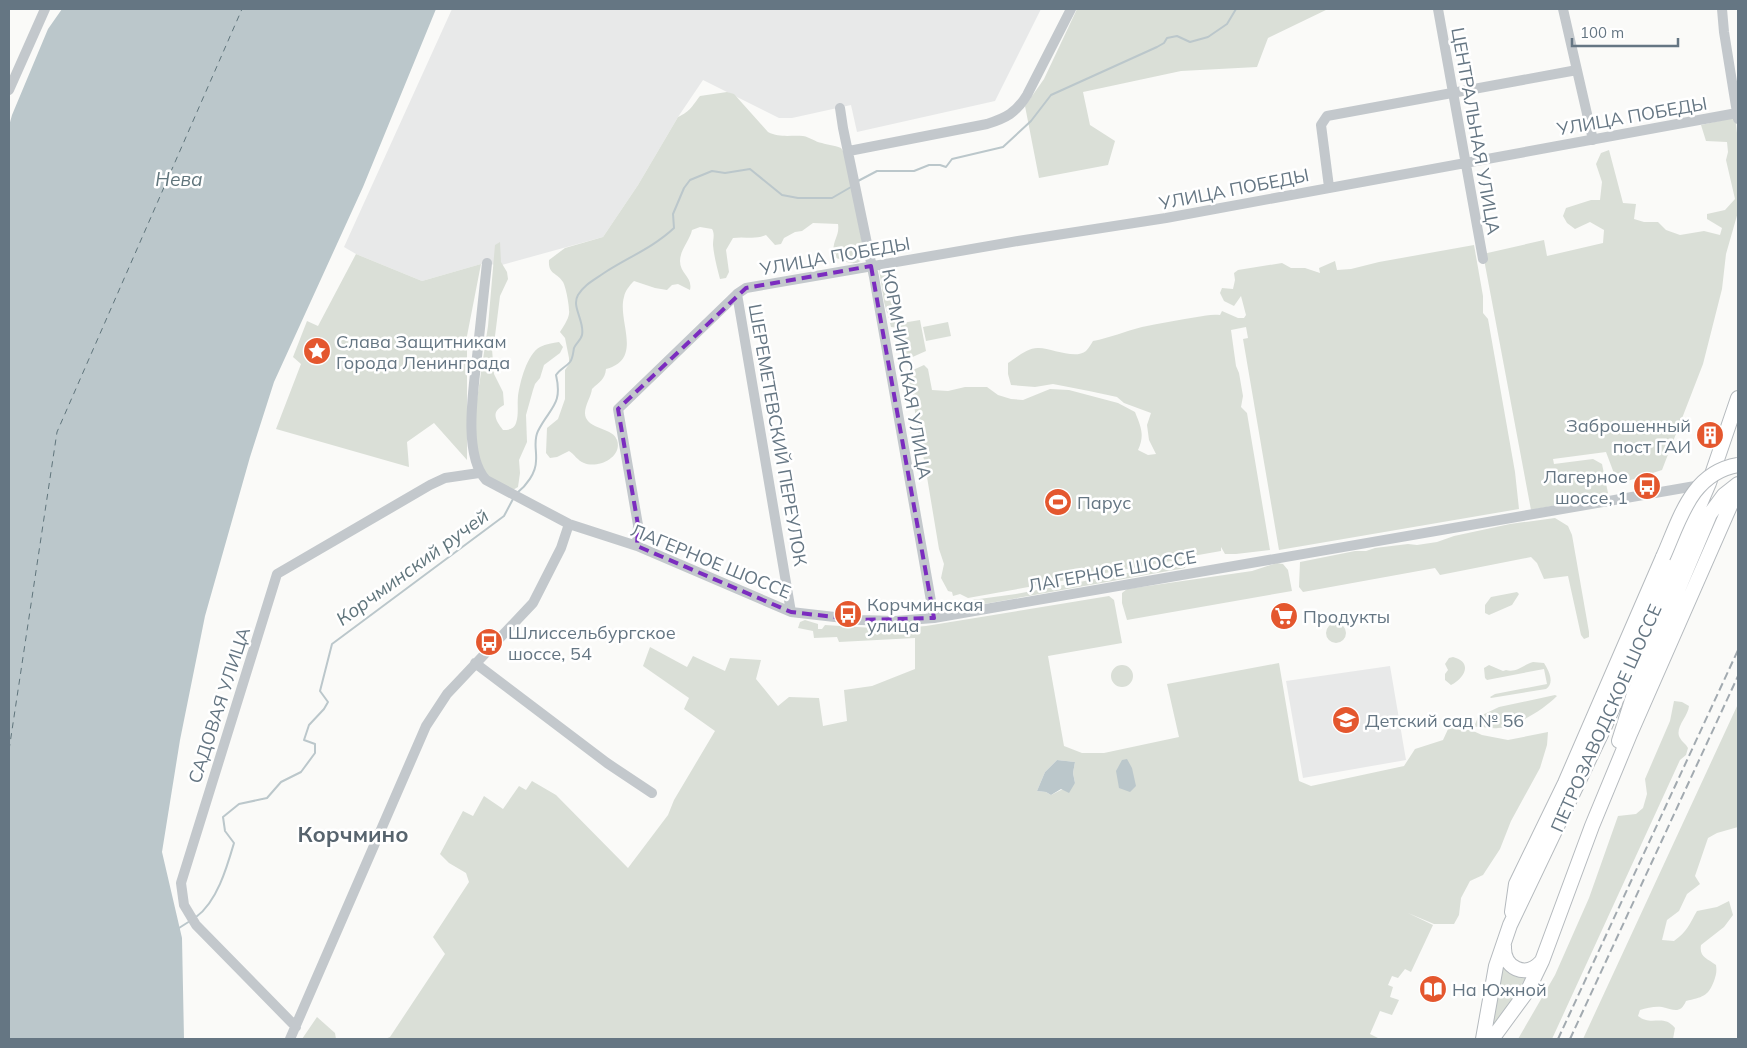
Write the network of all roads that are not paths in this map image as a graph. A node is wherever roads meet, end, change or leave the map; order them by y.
1 (45, 9) edge
2 (1071, 9) edge
3 (1438, 9) edge
4 (1563, 9) edge
5 (1722, 9) edge
6 (1576, 70) junction
7 (9, 90) edge
8 (1452, 93) junction
9 (840, 108) dead end
10 (1738, 116) edge
11 (1592, 140) junction
12 (849, 151) junction
13 (1465, 163) junction
14 (1329, 187) junction
15 (1482, 259) dead end
16 (487, 263) dead end
17 (871, 266) junction
18 (737, 294) junction
19 (1738, 398) edge
20 (1738, 465) edge
21 (479, 473) junction
22 (1709, 483) junction
23 (1738, 484) edge
24 (1738, 488) edge
25 (1672, 491) junction
26 (1694, 520) junction
27 (568, 524) junction
28 (637, 546) junction
29 (791, 612) junction
30 (934, 618) junction
31 (475, 664) junction
32 (652, 794) dead end
33 (1592, 826) junction
34 (1510, 925) junction
35 (1504, 943) junction
36 (1542, 961) junction
37 (296, 1027) junction
38 (290, 1039) edge
39 (1484, 1039) edge
40 (1492, 1039) edge

1 - 7 street
2 - 12 street
3 - 8 street, ЦЕНТРАЛЬНАЯ УЛИЦА
4 - 6 street
5 - 10 street
6 - 8 street
6 - 11 street
8 - 13 street, ЦЕНТРАЛЬНАЯ УЛИЦА
8 - 14 street
9 - 12 street, КОРМЧИНСКАЯ УЛИЦА
10 - 11 street, УЛИЦА ПОБЕДЫ
11 - 13 street, УЛИЦА ПОБЕДЫ
12 - 17 street, КОРМЧИНСКАЯ УЛИЦА
13 - 14 street, УЛИЦА ПОБЕДЫ
13 - 15 street, ЦЕНТРАЛЬНАЯ УЛИЦА
14 - 17 street, УЛИЦА ПОБЕДЫ
16 - 21 street
17 - 18 street, УЛИЦА ПОБЕДЫ
17 - 30 street, КОРМЧИНСКАЯ УЛИЦА
18 - 28 street
18 - 29 street, ШЕРЕМЕТЕВСКИЙ ПЕРЕУЛОК
19 - 22 main road, ПЕТРОЗАВОДСКОЕ ШОССЕ
20 - 34 main road, bridge
21 - 27 street, ЛАГЕРНОЕ ШОССЕ
21 - 37 street, САДОВАЯ УЛИЦА
22 - 25 street, ЛАГЕРНОЕ ШОССЕ
22 - 26 main road, ПЕТРОЗАВОДСКОЕ ШОССЕ
23 - 33 main road
24 - 33 main road, ПЕТРОЗАВОДСКОЕ ШОССЕ
25 - 26 street
25 - 30 street, ЛАГЕРНОЕ ШОССЕ
26 - 34 main road, ПЕТРОЗАВОДСКОЕ ШОССЕ
27 - 28 street, ЛАГЕРНОЕ ШОССЕ
27 - 31 street
28 - 29 street, ЛАГЕРНОЕ ШОССЕ
29 - 30 street, ЛАГЕРНОЕ ШОССЕ
31 - 32 street
31 - 37 street
33 - 36 main road, ПЕТРОЗАВОДСКОЕ ШОССЕ
34 - 35 main road, ПЕТРОЗАВОДСКОЕ ШОССЕ
35 - 36 main road
35 - 39 main road, ПЕТРОЗАВОДСКОЕ ШОССЕ
36 - 40 main road, ПЕТРОЗАВОДСКОЕ ШОССЕ
37 - 38 street

